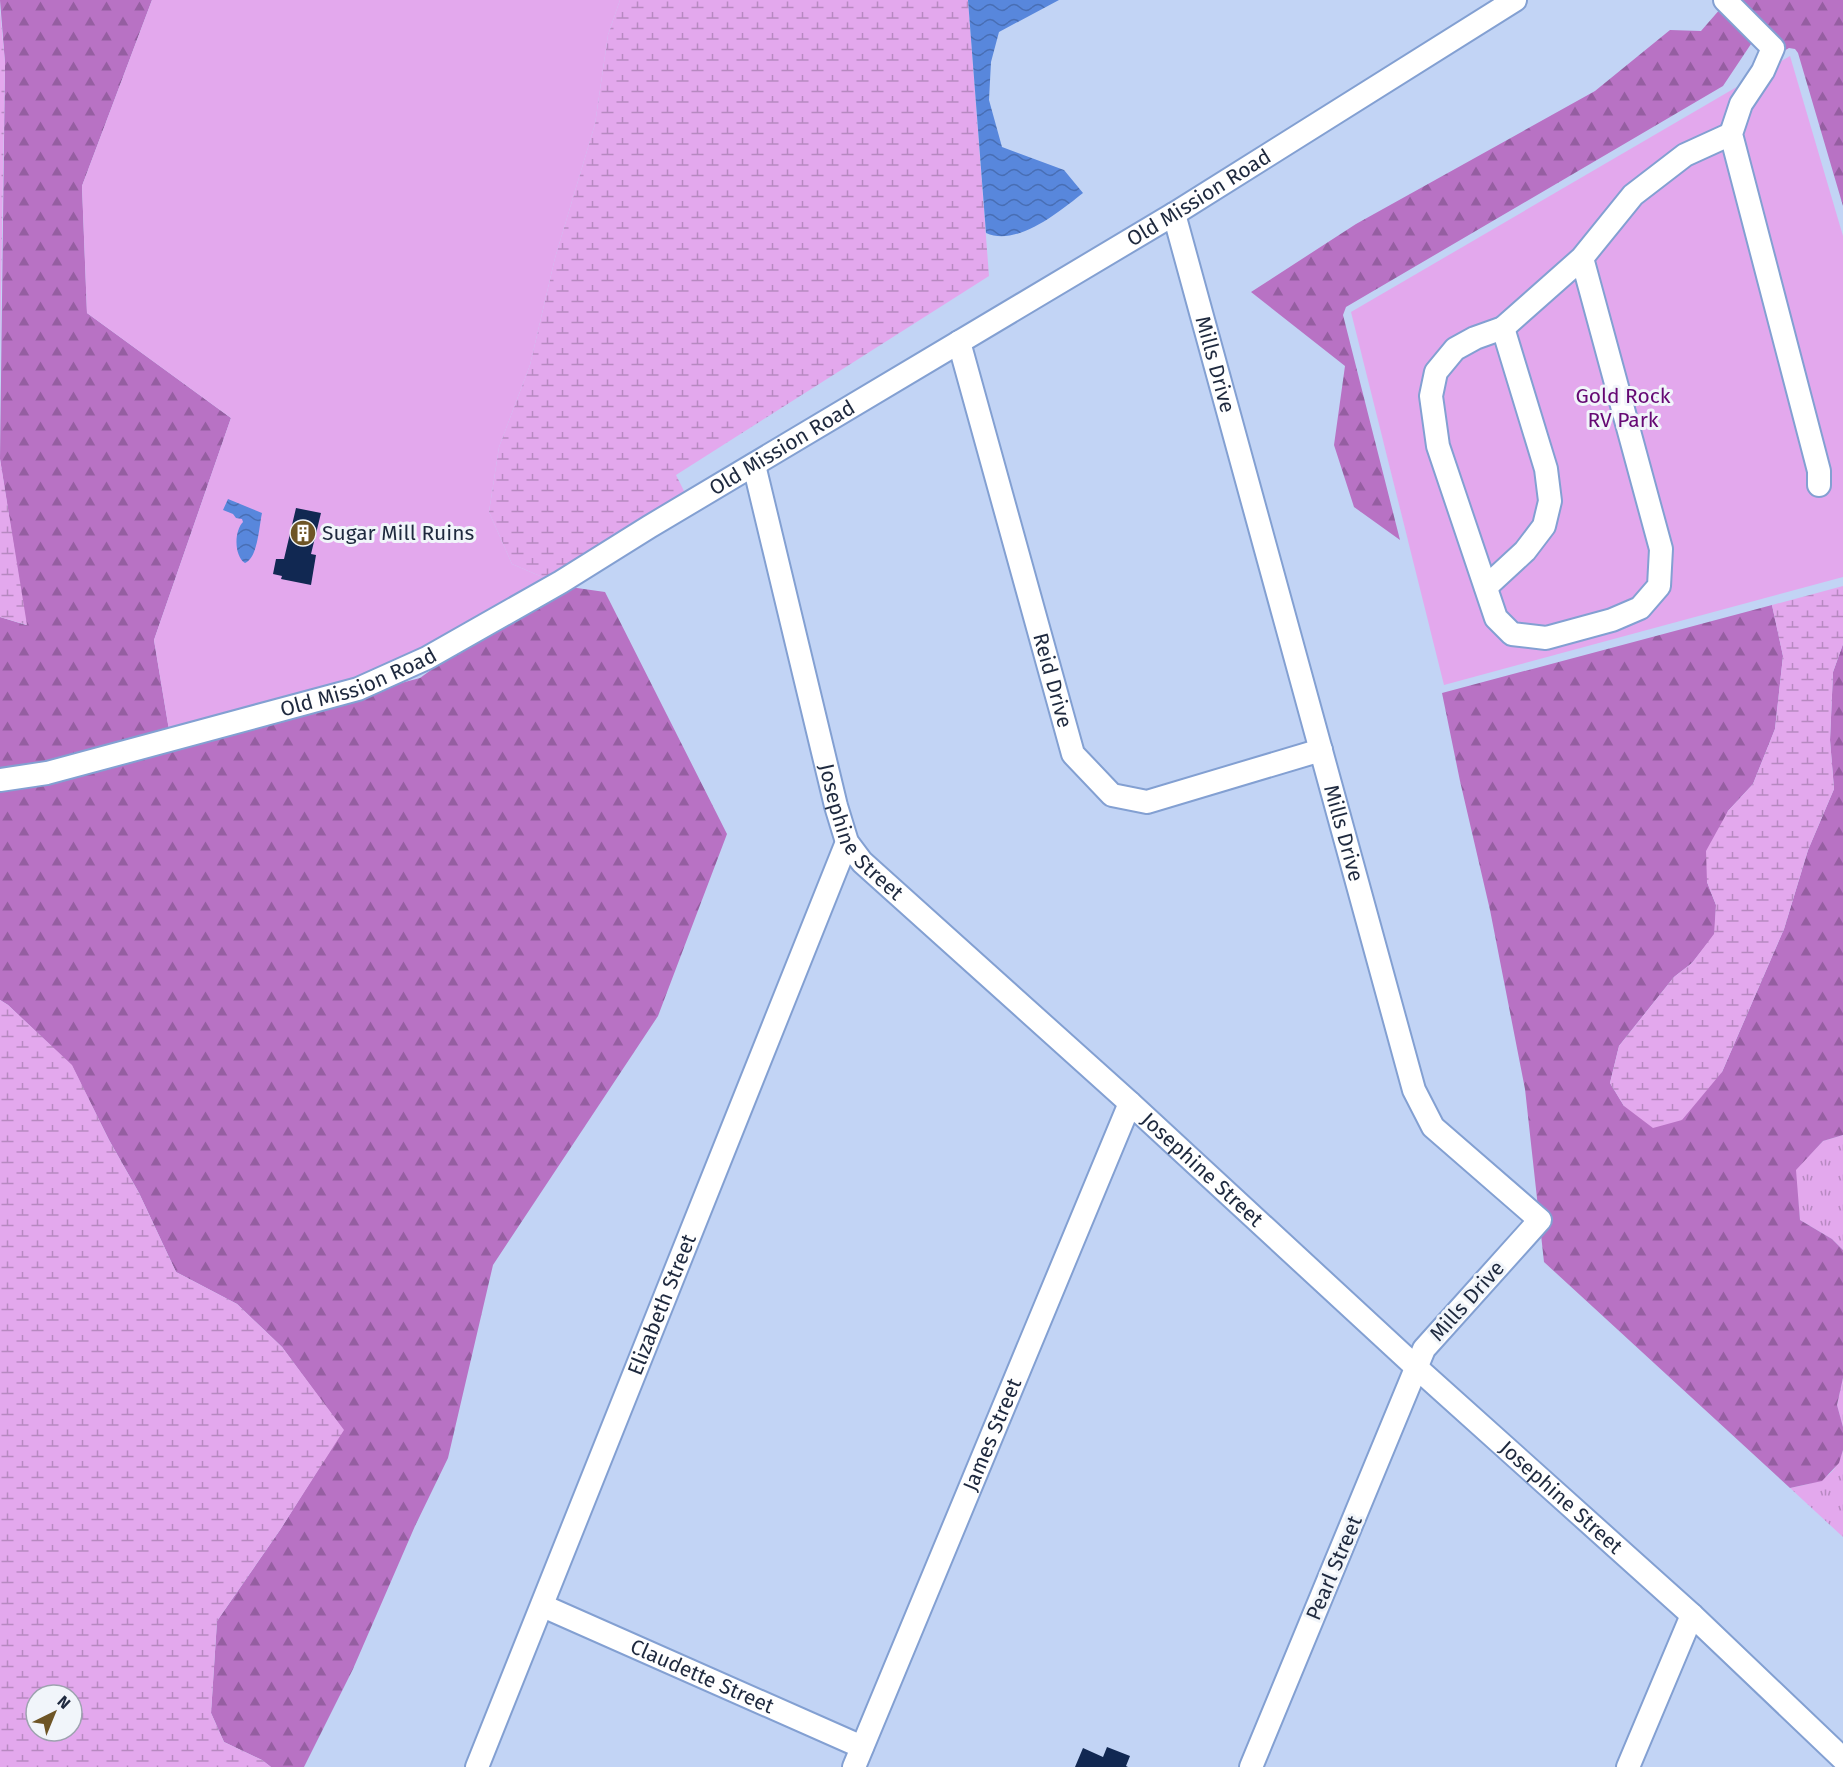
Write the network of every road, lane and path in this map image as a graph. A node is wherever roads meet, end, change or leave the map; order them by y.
1 (1515, 0) edge
2 (1725, 0) edge
3 (1731, 134) junction
4 (1174, 214) junction
5 (1582, 258) junction
6 (1503, 328) junction
7 (959, 342) junction
8 (754, 465) junction
9 (1819, 485) dead end
10 (1486, 587) junction
11 (1321, 750) junction
12 (0, 780) edge
13 (847, 842) junction
14 (1130, 1103) junction
15 (1417, 1368) junction
16 (543, 1605) junction
17 (1692, 1615) junction
18 (1824, 1740) junction
19 (1843, 1753) edge
20 (858, 1757) edge
21 (1843, 1759) edge
22 (477, 1767) edge
23 (1251, 1767) edge
24 (1628, 1767) edge

1 - 4 street, Old Mission Road
2 - 3 street
3 - 5 street
3 - 9 street
4 - 7 street, Old Mission Road
4 - 11 street, Mills Drive
5 - 6 street
5 - 10 street
6 - 10 street
6 - 10 street
7 - 8 street, Old Mission Road
7 - 11 street, Reid Drive
8 - 12 street, Old Mission Road
8 - 13 street, Josephine Street
11 - 15 street, Mills Drive
13 - 14 street, Josephine Street
13 - 16 street, Elizabeth Street
14 - 15 street, Josephine Street
14 - 20 street, James Street
15 - 17 street, Josephine Street
15 - 23 street, Pearl Street
16 - 20 street, Claudette Street
16 - 22 street, Elizabeth Street
17 - 18 street, Josephine Street
17 - 24 street
18 - 19 street
18 - 21 street, Josephine Street

